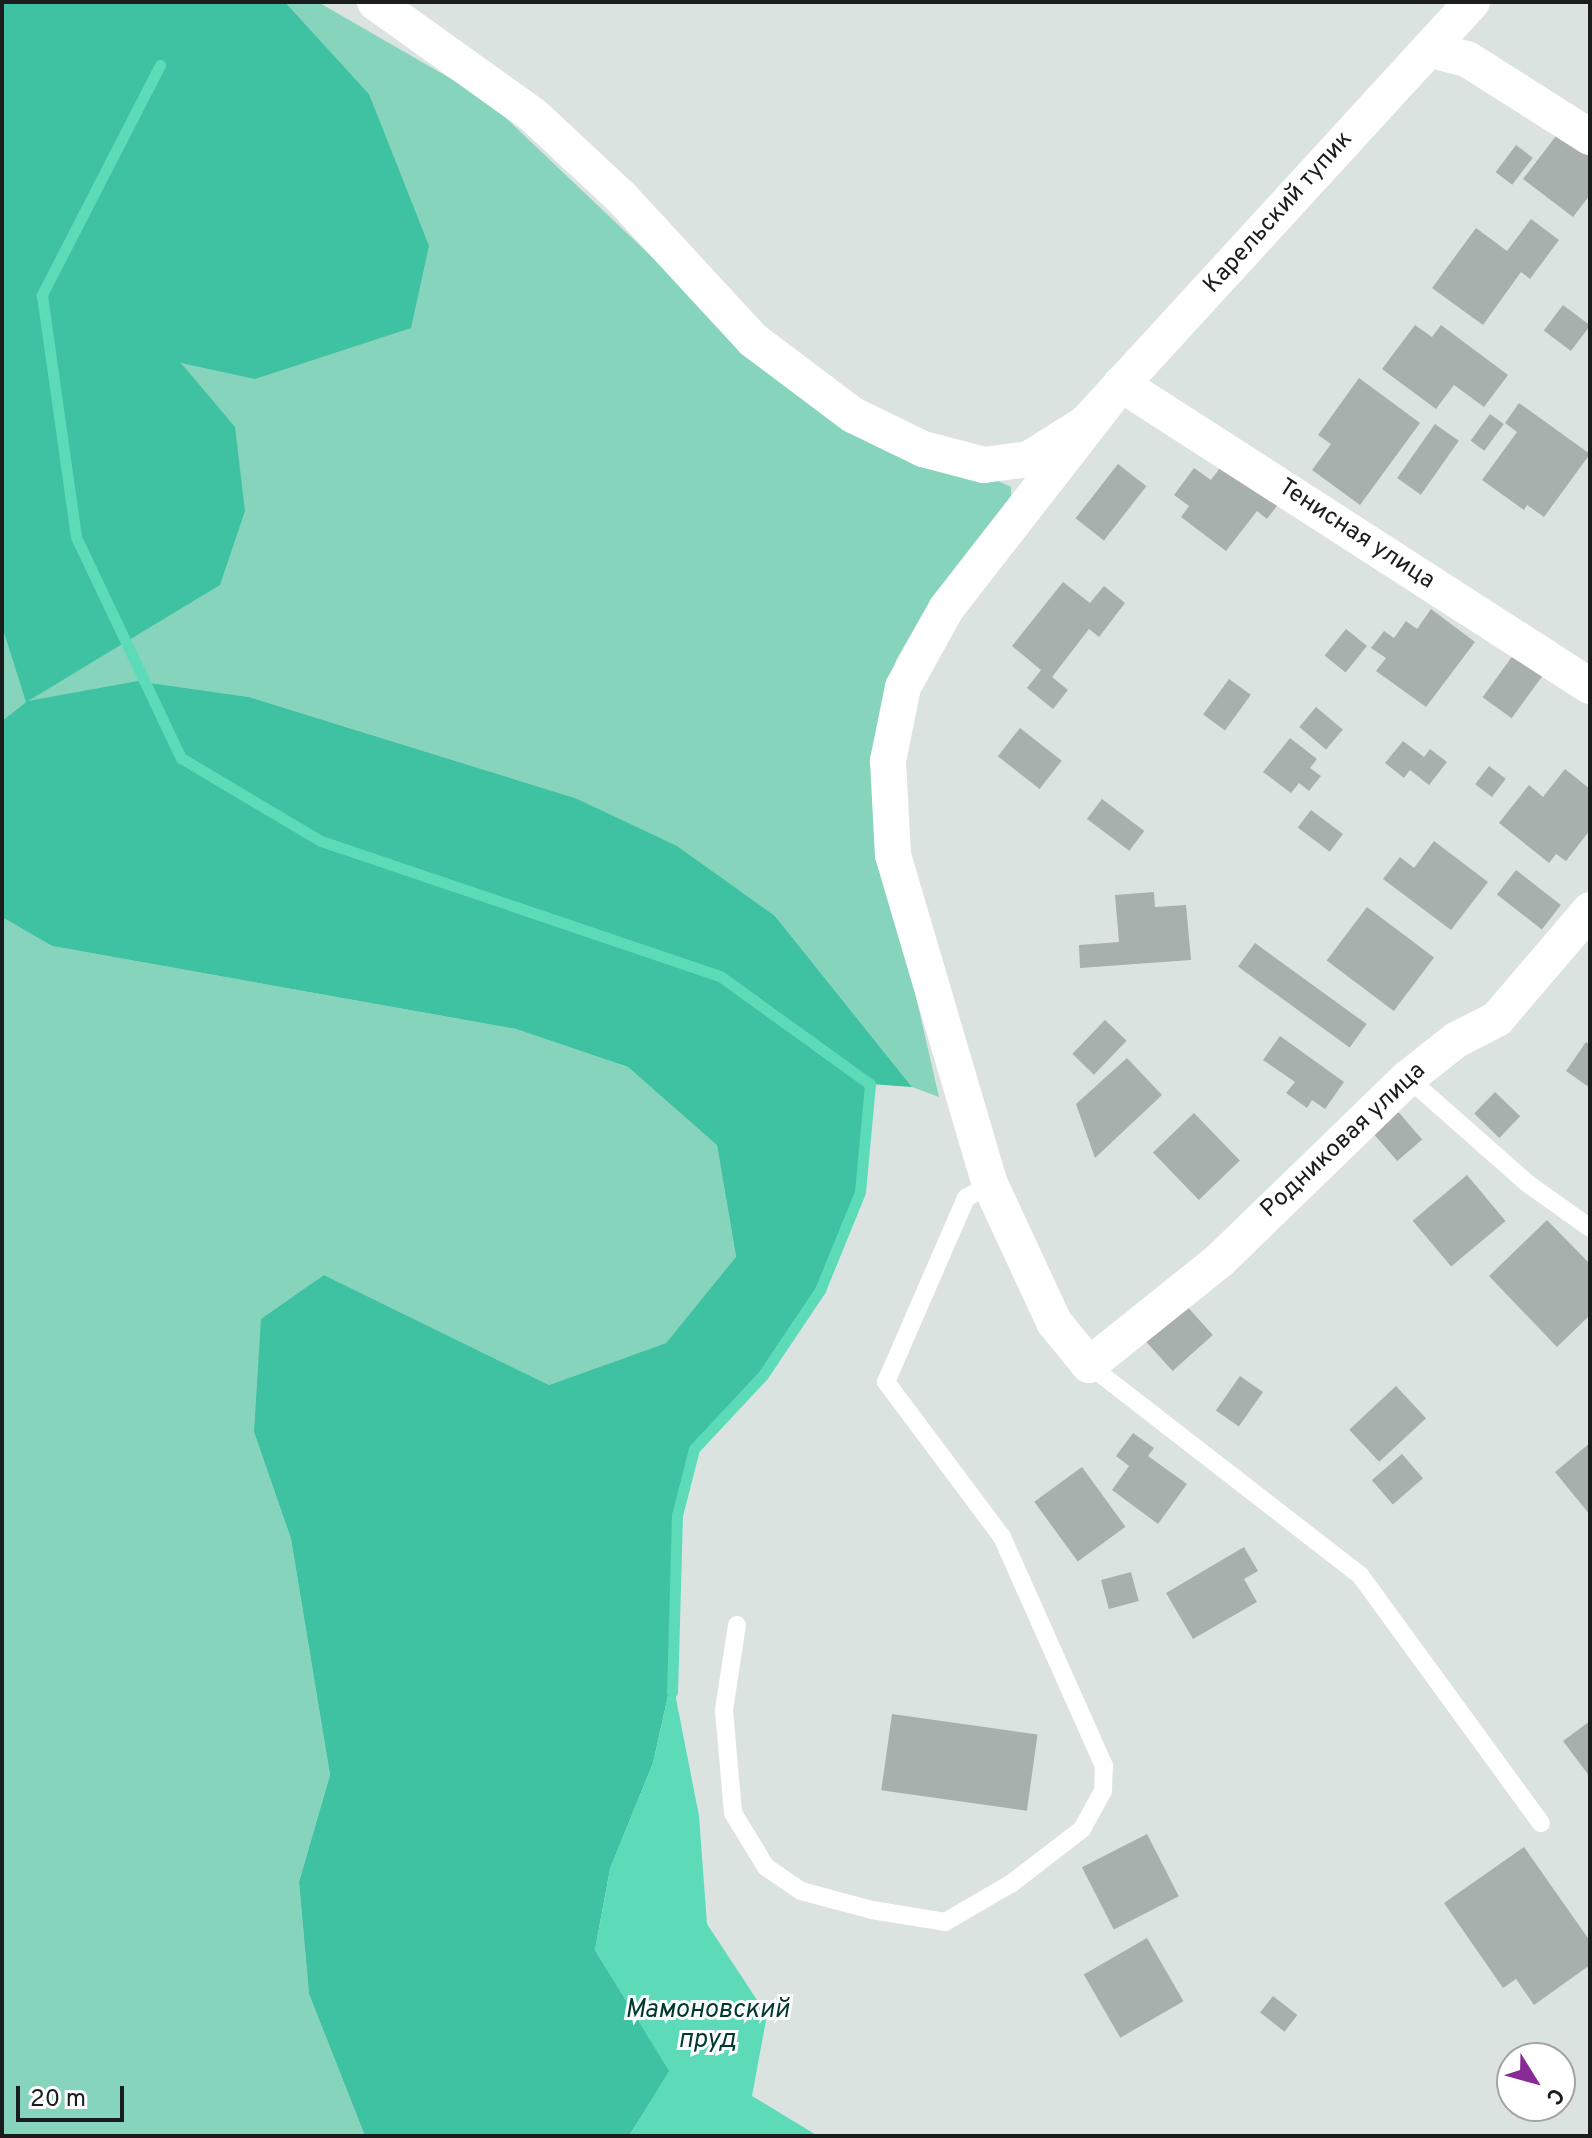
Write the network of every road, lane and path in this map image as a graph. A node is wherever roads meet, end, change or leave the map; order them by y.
1 (375, 2) edge
2 (1472, 2) edge
3 (1429, 49) junction
4 (1590, 137) edge
5 (1121, 384) junction
6 (1590, 686) edge
7 (1590, 910) edge
8 (1408, 1078) junction
9 (990, 1184) junction
10 (1590, 1228) edge
11 (1089, 1365) junction
12 (737, 1625) dead end
13 (1541, 1823) dead end

1 - 5 street, Карельский тупик
2 - 3 street, Карельский тупик
3 - 4 street
3 - 5 street, Карельский тупик
5 - 6 street, Тенисная улица
5 - 9 street
7 - 8 street, Родниковая улица
8 - 10 lane
8 - 11 street, Родниковая улица
9 - 11 street
9 - 12 lane
11 - 13 lane

